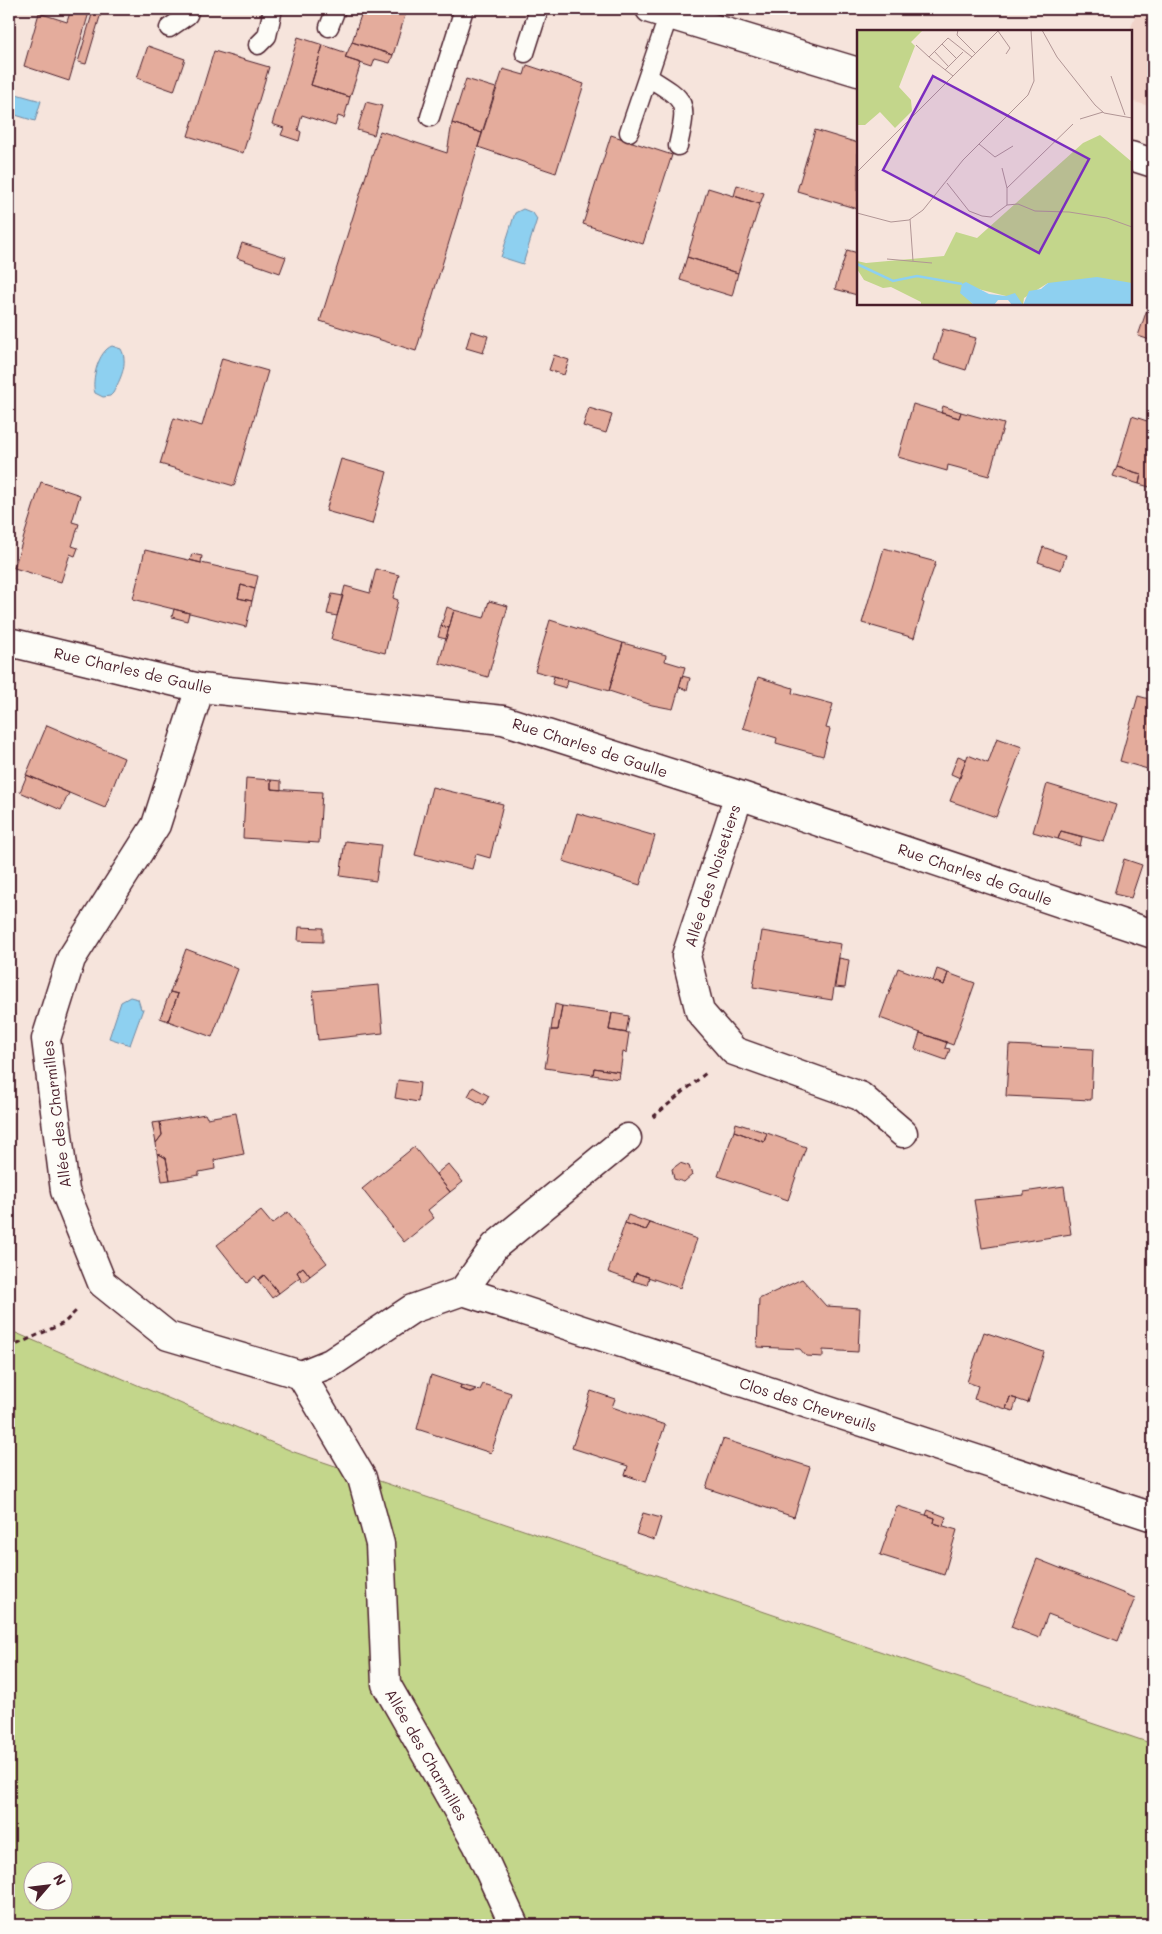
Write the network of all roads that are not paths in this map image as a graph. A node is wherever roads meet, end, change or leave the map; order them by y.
1 (190, 9) edge
2 (273, 9) edge
3 (336, 9) edge
4 (464, 9) edge
5 (539, 9) edge
6 (659, 12) edge
7 (329, 27) dead end
8 (169, 28) dead end
9 (258, 45) dead end
10 (525, 53) dead end
11 (857, 72) edge
12 (648, 76) junction
13 (430, 117) dead end
14 (629, 132) dead end
15 (678, 146) dead end
16 (1132, 156) edge
17 (1153, 163) edge
18 (9, 642) edge
19 (200, 688) junction
20 (739, 795) junction
21 (1153, 934) edge
22 (903, 1133) dead end
23 (628, 1138) road end
24 (463, 1291) junction
25 (301, 1375) junction
26 (1153, 1517) edge
27 (514, 1925) edge

1 - 8 lane
2 - 9 lane
3 - 7 lane
4 - 13 lane
5 - 10 lane
6 - 11 street
6 - 12 lane
12 - 14 lane
12 - 15 lane
16 - 17 street
18 - 19 street, Rue Charles de Gaulle
19 - 20 street, Rue Charles de Gaulle
19 - 25 street, Allée des Charmilles
20 - 21 street, Rue Charles de Gaulle
20 - 22 street, Allée des Noisetiers
23 - 24 street
24 - 25 street
24 - 26 street, Clos des Chevreuils
25 - 27 street, Allée des Charmilles

